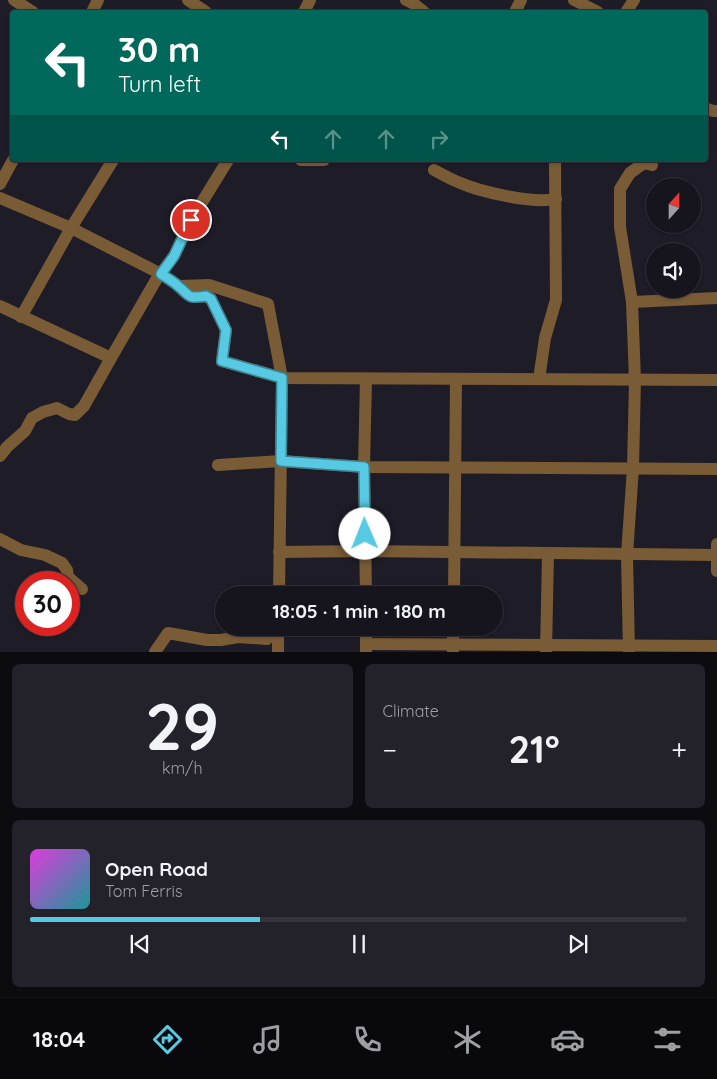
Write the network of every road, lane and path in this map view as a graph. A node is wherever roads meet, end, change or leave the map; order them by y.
1 (14, 0) edge
2 (188, 0) edge
3 (574, 0) edge
4 (201, 8) edge
5 (30, 10) edge
6 (594, 10) edge
7 (12, 162) edge
8 (111, 162) edge
9 (227, 162) edge
10 (555, 162) edge
11 (652, 162) edge
12 (434, 170) dead end
13 (0, 184) edge
14 (0, 198) edge
15 (556, 199) junction
16 (72, 228) junction
17 (161, 274) junction
18 (179, 286) junction
19 (717, 298) edge
20 (632, 302) junction
21 (0, 306) edge
22 (21, 317) junction
23 (111, 358) junction
24 (282, 378) junction
25 (366, 378) junction
26 (456, 379) junction
27 (539, 379) junction
28 (635, 380) junction
29 (717, 380) edge
30 (0, 456) edge
31 (281, 461) junction
32 (218, 465) dead end
33 (364, 467) junction
34 (455, 467) junction
35 (633, 468) junction
36 (717, 469) edge
37 (0, 538) edge
38 (717, 544) edge
39 (279, 552) junction
40 (366, 552) junction
41 (454, 553) junction
42 (548, 554) junction
43 (627, 554) junction
44 (717, 554) edge
45 (717, 571) edge
46 (279, 586) edge
47 (366, 586) edge
48 (454, 586) edge
49 (82, 589) dead end
50 (267, 636) edge
51 (278, 636) edge
52 (717, 646) edge
53 (366, 648) edge
54 (453, 648) edge
55 (546, 648) edge
56 (629, 649) edge
57 (155, 652) edge
58 (278, 652) edge

1 - 5 street
2 - 4 street
3 - 6 street
7 - 13 street
8 - 16 street
9 - 17 street
10 - 15 street
11 - 20 street
12 - 15 street
14 - 16 street
15 - 27 street
16 - 17 street
16 - 22 street
17 - 18 street
17 - 23 street
18 - 24 street
18 - 24 street
19 - 20 street
20 - 28 street
21 - 22 street
22 - 23 street
23 - 30 street
24 - 25 street
24 - 31 street
25 - 26 street
25 - 33 street
26 - 27 street
26 - 34 street
27 - 28 street
28 - 29 street
28 - 35 street
31 - 32 street
31 - 33 street
31 - 39 street
33 - 34 street
33 - 40 street
34 - 35 street
34 - 41 street
35 - 36 street
35 - 43 street
37 - 49 street
38 - 44 street
39 - 40 street
39 - 46 street
40 - 41 street
40 - 47 street
41 - 42 street
41 - 48 street
42 - 43 street
42 - 55 street
43 - 44 street
43 - 56 street
44 - 45 street
50 - 57 street
51 - 58 street
52 - 56 street
53 - 54 street
54 - 55 street
55 - 56 street

